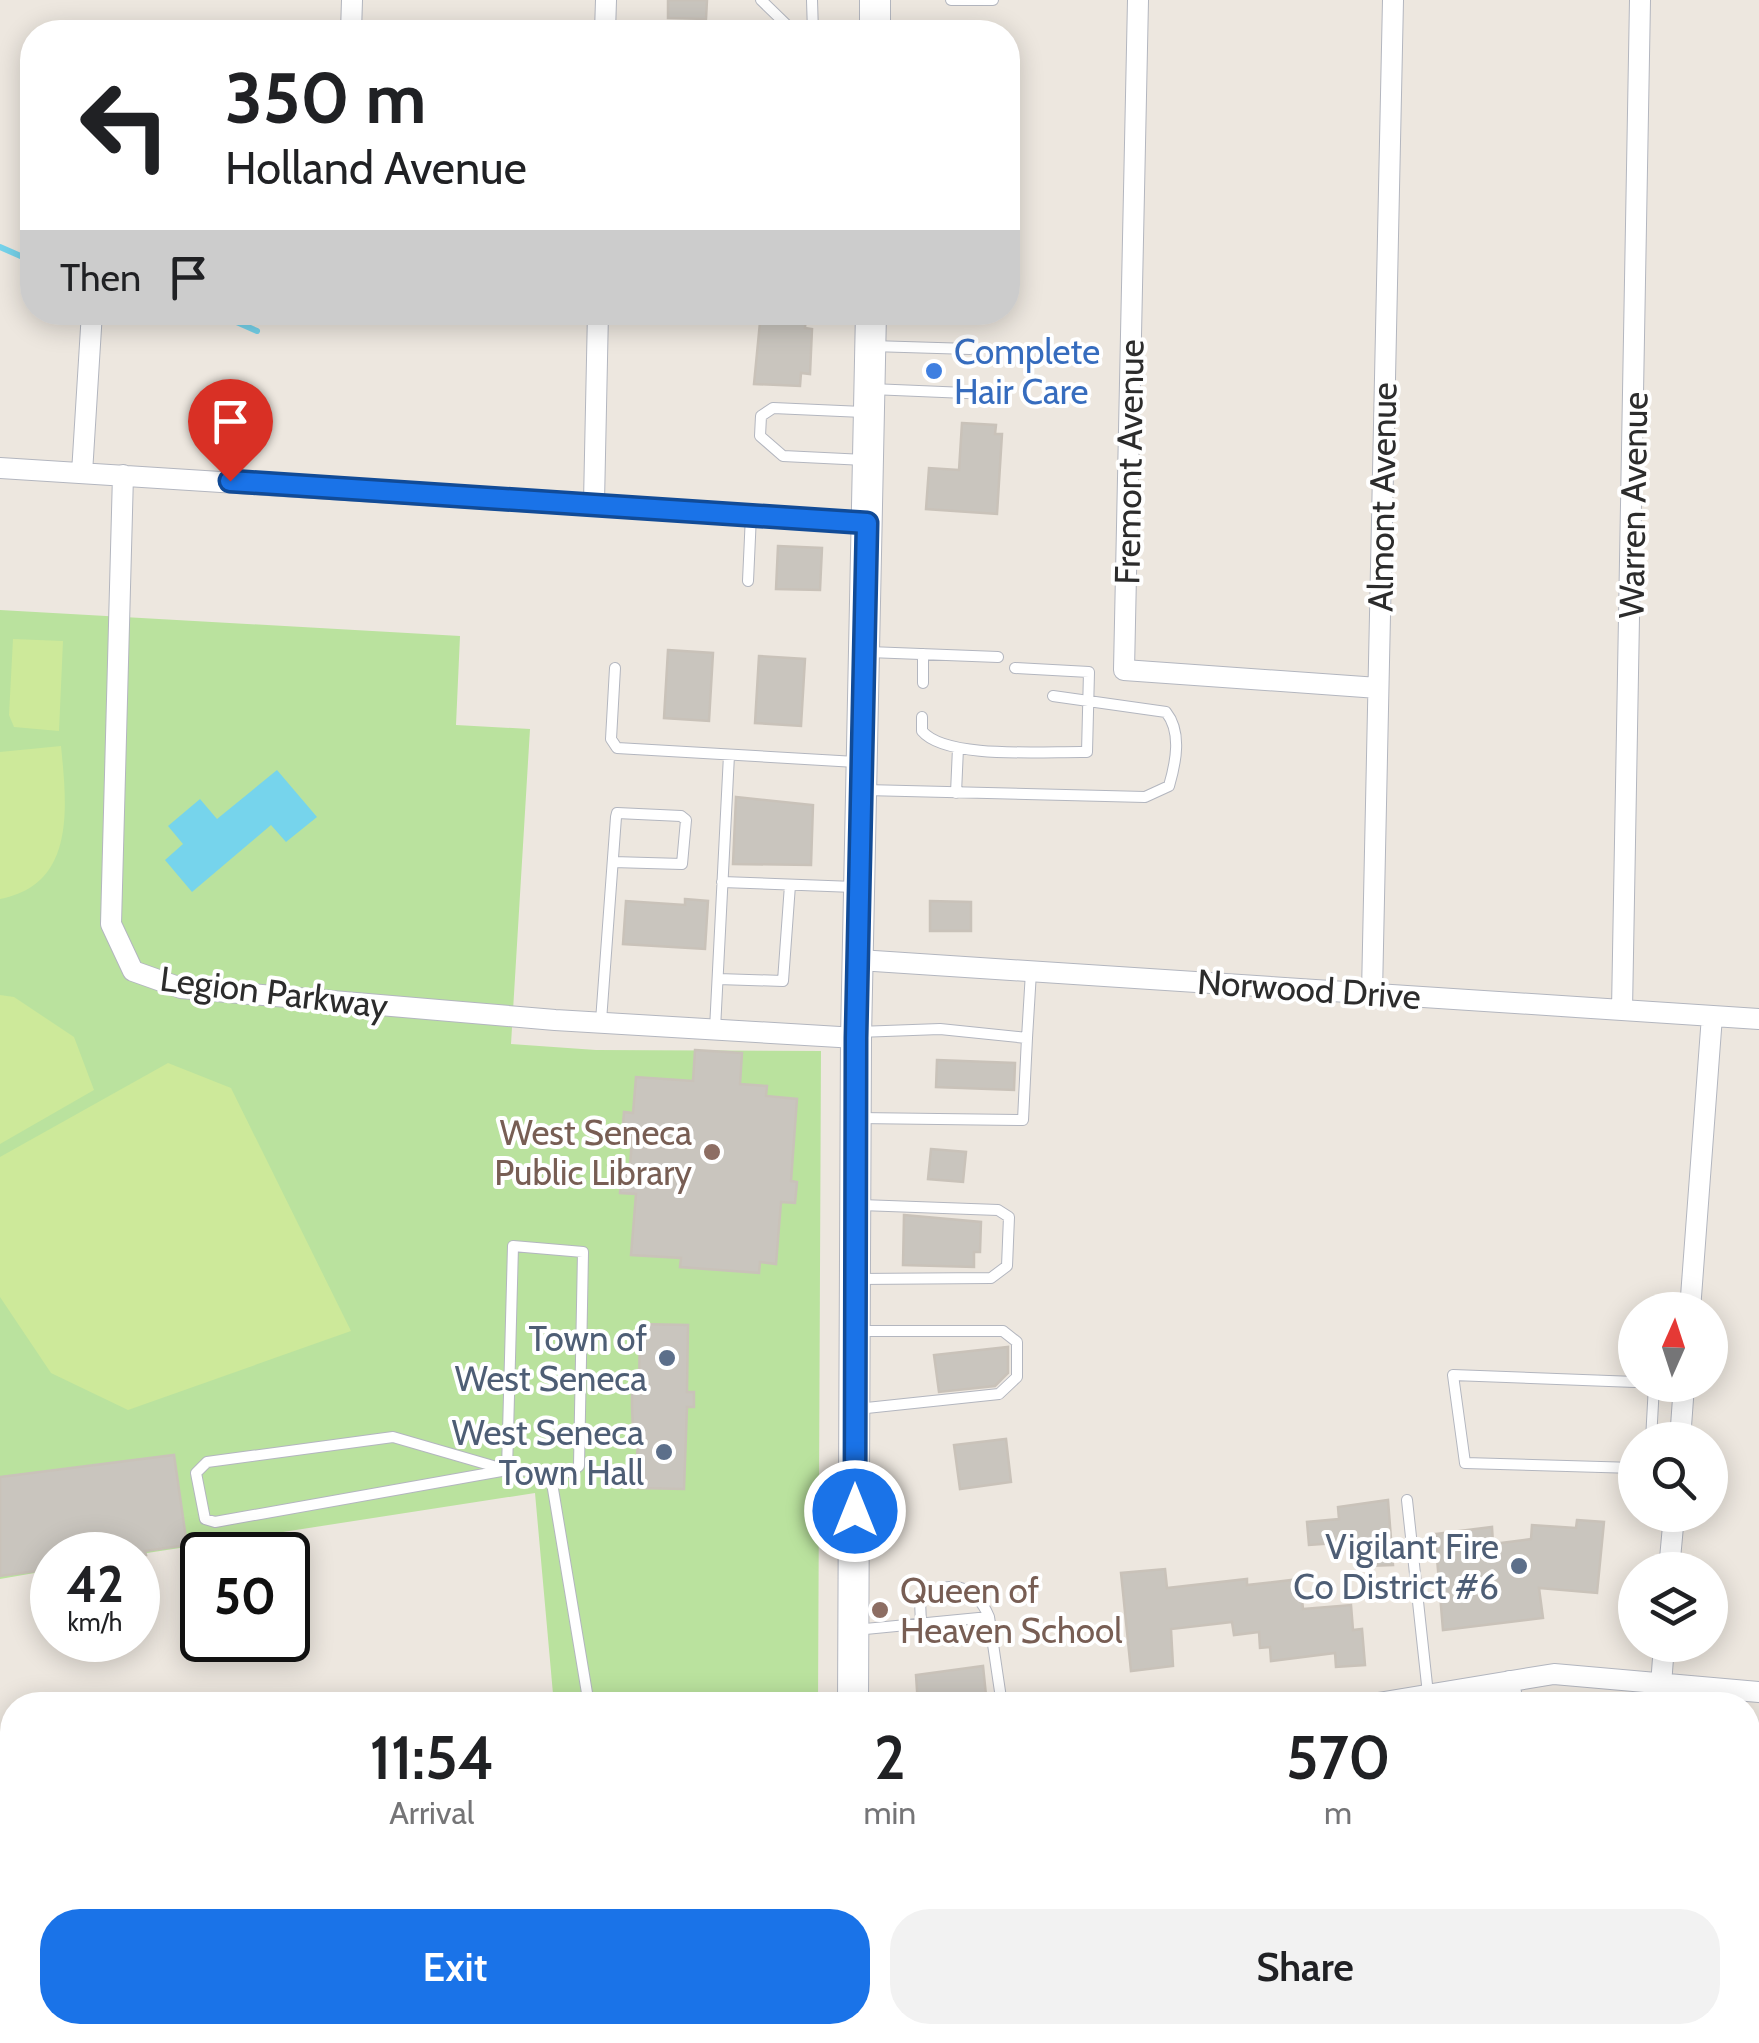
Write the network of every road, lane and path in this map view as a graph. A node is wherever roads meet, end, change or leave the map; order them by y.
1 (761, 0) edge
2 (952, 0) edge
3 (993, 0) edge
4 (1138, 0) edge
5 (1393, 0) edge
6 (1640, 0) edge
7 (782, 20) edge
8 (91, 325) edge
9 (598, 325) edge
10 (871, 325) edge
11 (871, 346) junction
12 (970, 349) dead end
13 (990, 394) dead end
14 (869, 401) junction
15 (868, 461) junction
16 (0, 468) edge
17 (82, 473) junction
18 (122, 476) junction
19 (594, 502) junction
20 (751, 514) junction
21 (867, 523) junction
22 (748, 582) dead end
23 (864, 652) junction
24 (923, 654) junction
25 (998, 658) dead end
26 (615, 668) dead end
27 (1015, 668) dead end
28 (922, 683) dead end
29 (1378, 688) junction
30 (1053, 696) dead end
31 (1088, 698) junction
32 (922, 717) dead end
33 (958, 748) junction
34 (729, 754) junction
35 (862, 776) junction
36 (956, 793) junction
37 (613, 862) junction
38 (722, 882) junction
39 (790, 885) junction
40 (860, 888) junction
41 (858, 960) junction
42 (1031, 971) junction
43 (718, 979) junction
44 (1372, 994) junction
45 (1622, 1010) junction
46 (1712, 1016) junction
47 (1759, 1019) edge
48 (601, 1021) junction
49 (715, 1029) junction
50 (856, 1035) junction
51 (1027, 1038) junction
52 (857, 1118) junction
53 (857, 1205) junction
54 (856, 1279) junction
55 (1691, 1292) edge
56 (856, 1331) junction
57 (1618, 1381) edge
58 (856, 1409) junction
59 (1618, 1468) edge
60 (508, 1470) junction
61 (550, 1471) junction
62 (1407, 1500) dead end
63 (989, 1617) junction
64 (920, 1624) junction
65 (854, 1630) junction
66 (1662, 1662) edge
67 (1509, 1681) junction
68 (1660, 1685) junction
69 (587, 1692) edge
70 (853, 1692) edge
71 (1000, 1692) edge
72 (1428, 1692) edge
73 (1440, 1692) edge
74 (1511, 1692) edge
75 (1759, 1692) edge

1 - 7 lane
2 - 3 lane
4 - 29 street, Fremont Avenue
5 - 29 street, Almont Avenue
6 - 45 street, Warren Avenue
8 - 17 street
9 - 19 street
10 - 11 main road
11 - 12 lane
11 - 14 main road
13 - 14 lane
14 - 15 main road
14 - 15 lane
15 - 21 main road
16 - 17 street
17 - 18 street
18 - 19 street
18 - 48 street, Legion Parkway
19 - 20 street
20 - 21 street
20 - 22 lane
21 - 23 main road
23 - 24 lane
23 - 35 main road
24 - 25 lane
24 - 28 lane
26 - 34 lane
27 - 31 lane
29 - 44 street, Almont Avenue
30 - 31 lane
31 - 33 lane
31 - 36 lane
32 - 33 lane
33 - 36 lane
34 - 35 lane
34 - 38 lane
35 - 36 lane
35 - 40 main road
37 - 37 lane
37 - 48 lane
38 - 39 lane
38 - 43 lane
39 - 40 lane
39 - 43 lane
40 - 41 main road
41 - 42 street, Norwood Drive
41 - 50 main road
42 - 44 street, Norwood Drive
42 - 51 lane
43 - 49 lane
44 - 45 street, Norwood Drive
45 - 46 street, Norwood Drive
46 - 47 street, Norwood Drive
46 - 55 street
48 - 49 street, Legion Parkway
49 - 50 street, Legion Parkway
50 - 51 lane
50 - 52 main road
51 - 52 lane
52 - 53 main road
53 - 54 main road
53 - 54 lane
54 - 56 main road
56 - 58 main road
56 - 58 lane
57 - 59 lane
58 - 65 main road
60 - 60 lane
60 - 61 lane
60 - 61 lane
61 - 69 lane
62 - 72 lane
63 - 64 lane
63 - 64 lane
63 - 71 lane
64 - 65 lane
65 - 70 main road
66 - 68 street
67 - 68 street
67 - 73 street
67 - 74 street
68 - 75 street

